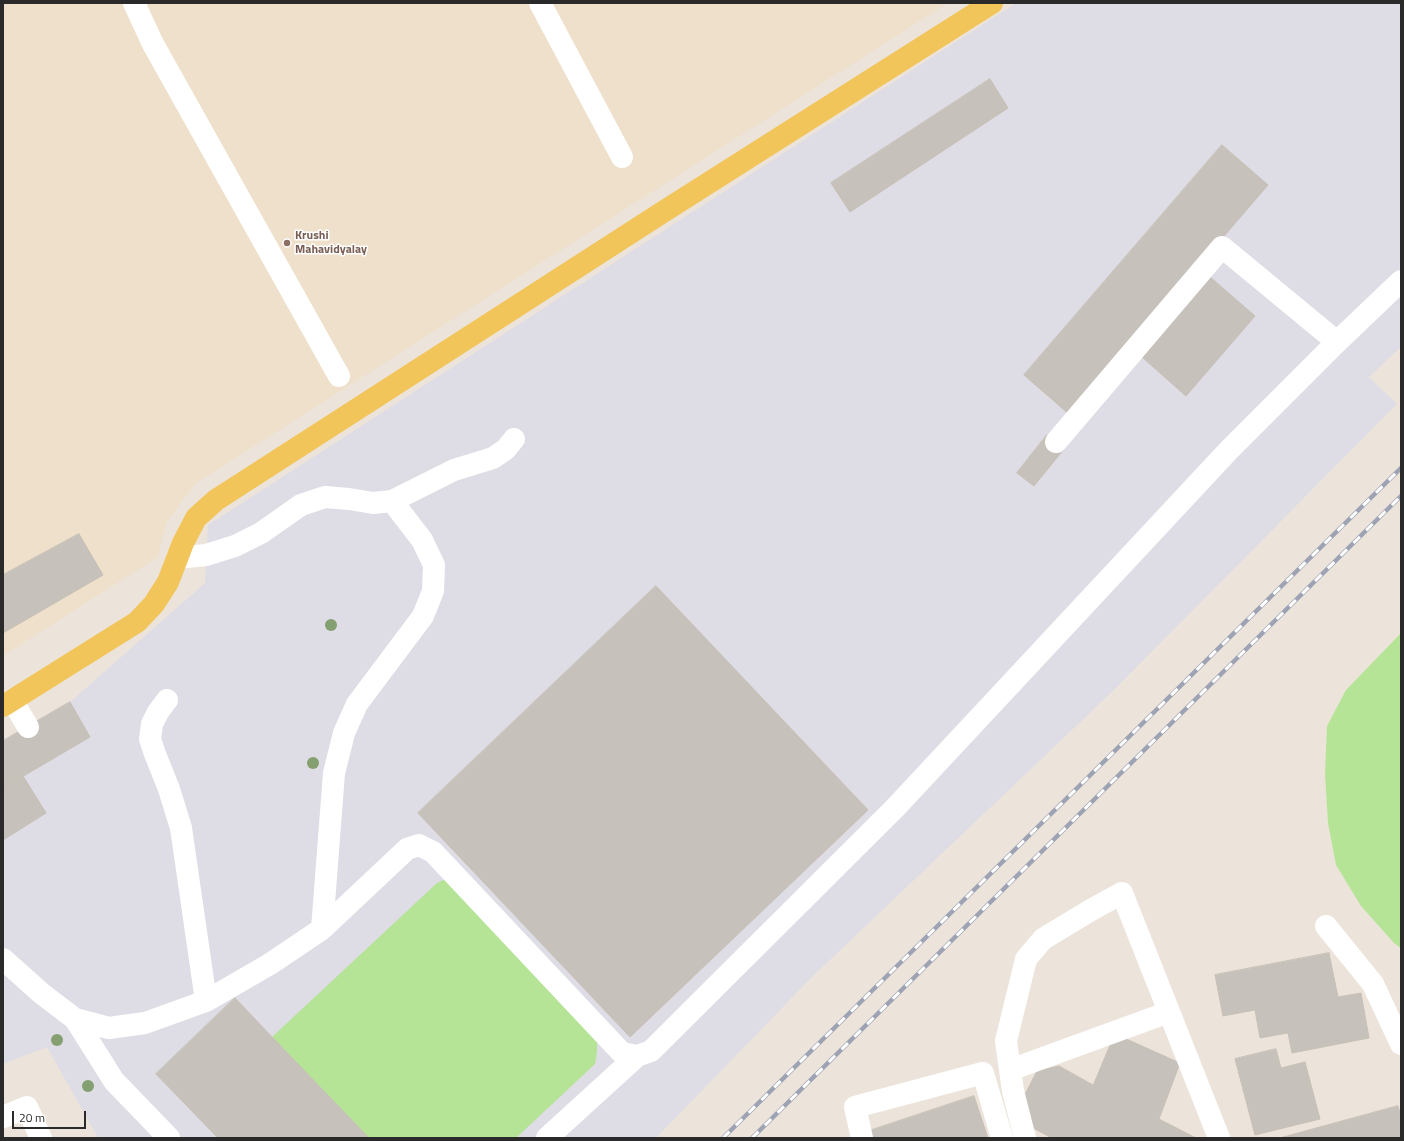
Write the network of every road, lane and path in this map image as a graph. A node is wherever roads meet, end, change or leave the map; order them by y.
1 (134, 3) edge
2 (540, 3) edge
3 (992, 3) edge
4 (622, 157) dead end
5 (1401, 281) edge
6 (1337, 342) junction
7 (339, 376) dead end
8 (514, 439) dead end
9 (1056, 442) dead end
10 (392, 501) junction
11 (177, 558) junction
12 (167, 700) dead end
13 (7, 703) edge
14 (28, 727) dead end
15 (1326, 926) dead end
16 (322, 929) junction
17 (3, 959) edge
18 (206, 1001) junction
19 (1169, 1012) junction
20 (75, 1019) junction
21 (1401, 1044) edge
22 (637, 1056) junction
23 (1010, 1070) junction
24 (3, 1116) edge
25 (41, 1138) edge
26 (169, 1138) edge
27 (547, 1138) edge
28 (862, 1138) edge
29 (1002, 1138) edge
30 (1026, 1138) edge
31 (1219, 1138) edge

1 - 7 street
2 - 4 street
3 - 11 main road
5 - 6 street
6 - 9 street
6 - 22 street
8 - 10 street
10 - 11 street
10 - 16 street
11 - 13 main road
12 - 18 street
13 - 14 street
15 - 21 street
16 - 18 street
16 - 22 street
17 - 20 street
18 - 20 street
19 - 23 street
19 - 23 street
19 - 31 street
20 - 26 street
22 - 27 street
23 - 30 street
24 - 25 street
28 - 29 street

